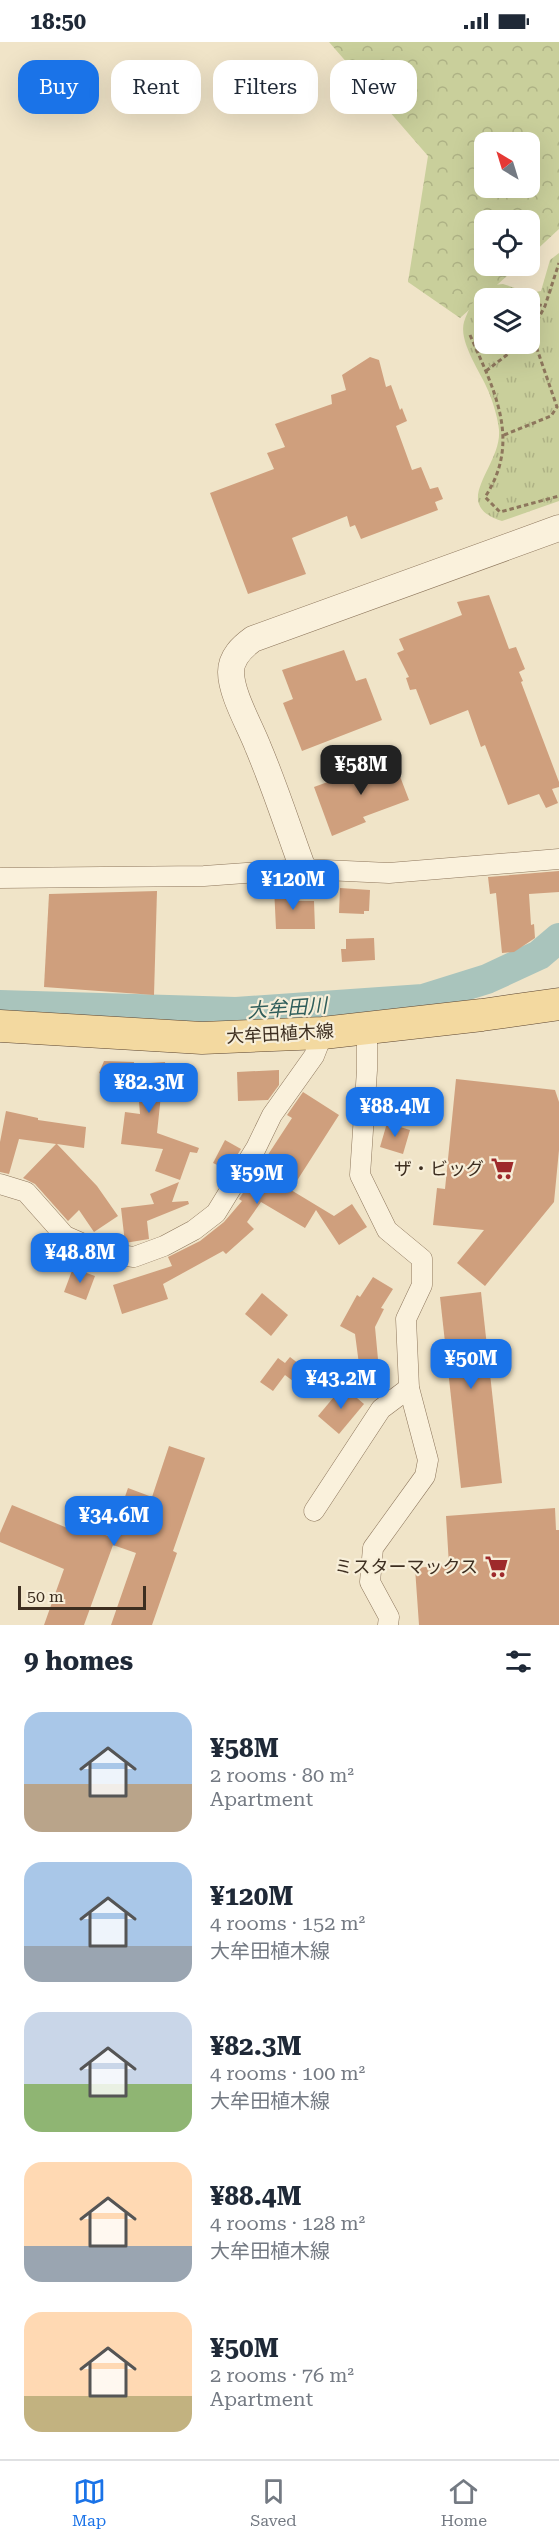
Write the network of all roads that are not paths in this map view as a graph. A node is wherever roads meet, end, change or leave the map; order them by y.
1 (559, 528) edge
2 (559, 859) edge
3 (303, 869) junction
4 (0, 878) edge
5 (559, 1004) edge
6 (0, 1026) edge
7 (367, 1028) junction
8 (322, 1032) junction
9 (0, 1184) edge
10 (409, 1388) junction
11 (314, 1511) dead end
12 (388, 1625) edge

1 - 3 street
2 - 3 street
3 - 4 street
5 - 7 main road, 大牟田植木線
6 - 8 main road, 大牟田植木線
7 - 8 main road, 大牟田植木線
7 - 10 street
8 - 9 street
10 - 11 street
10 - 12 street

